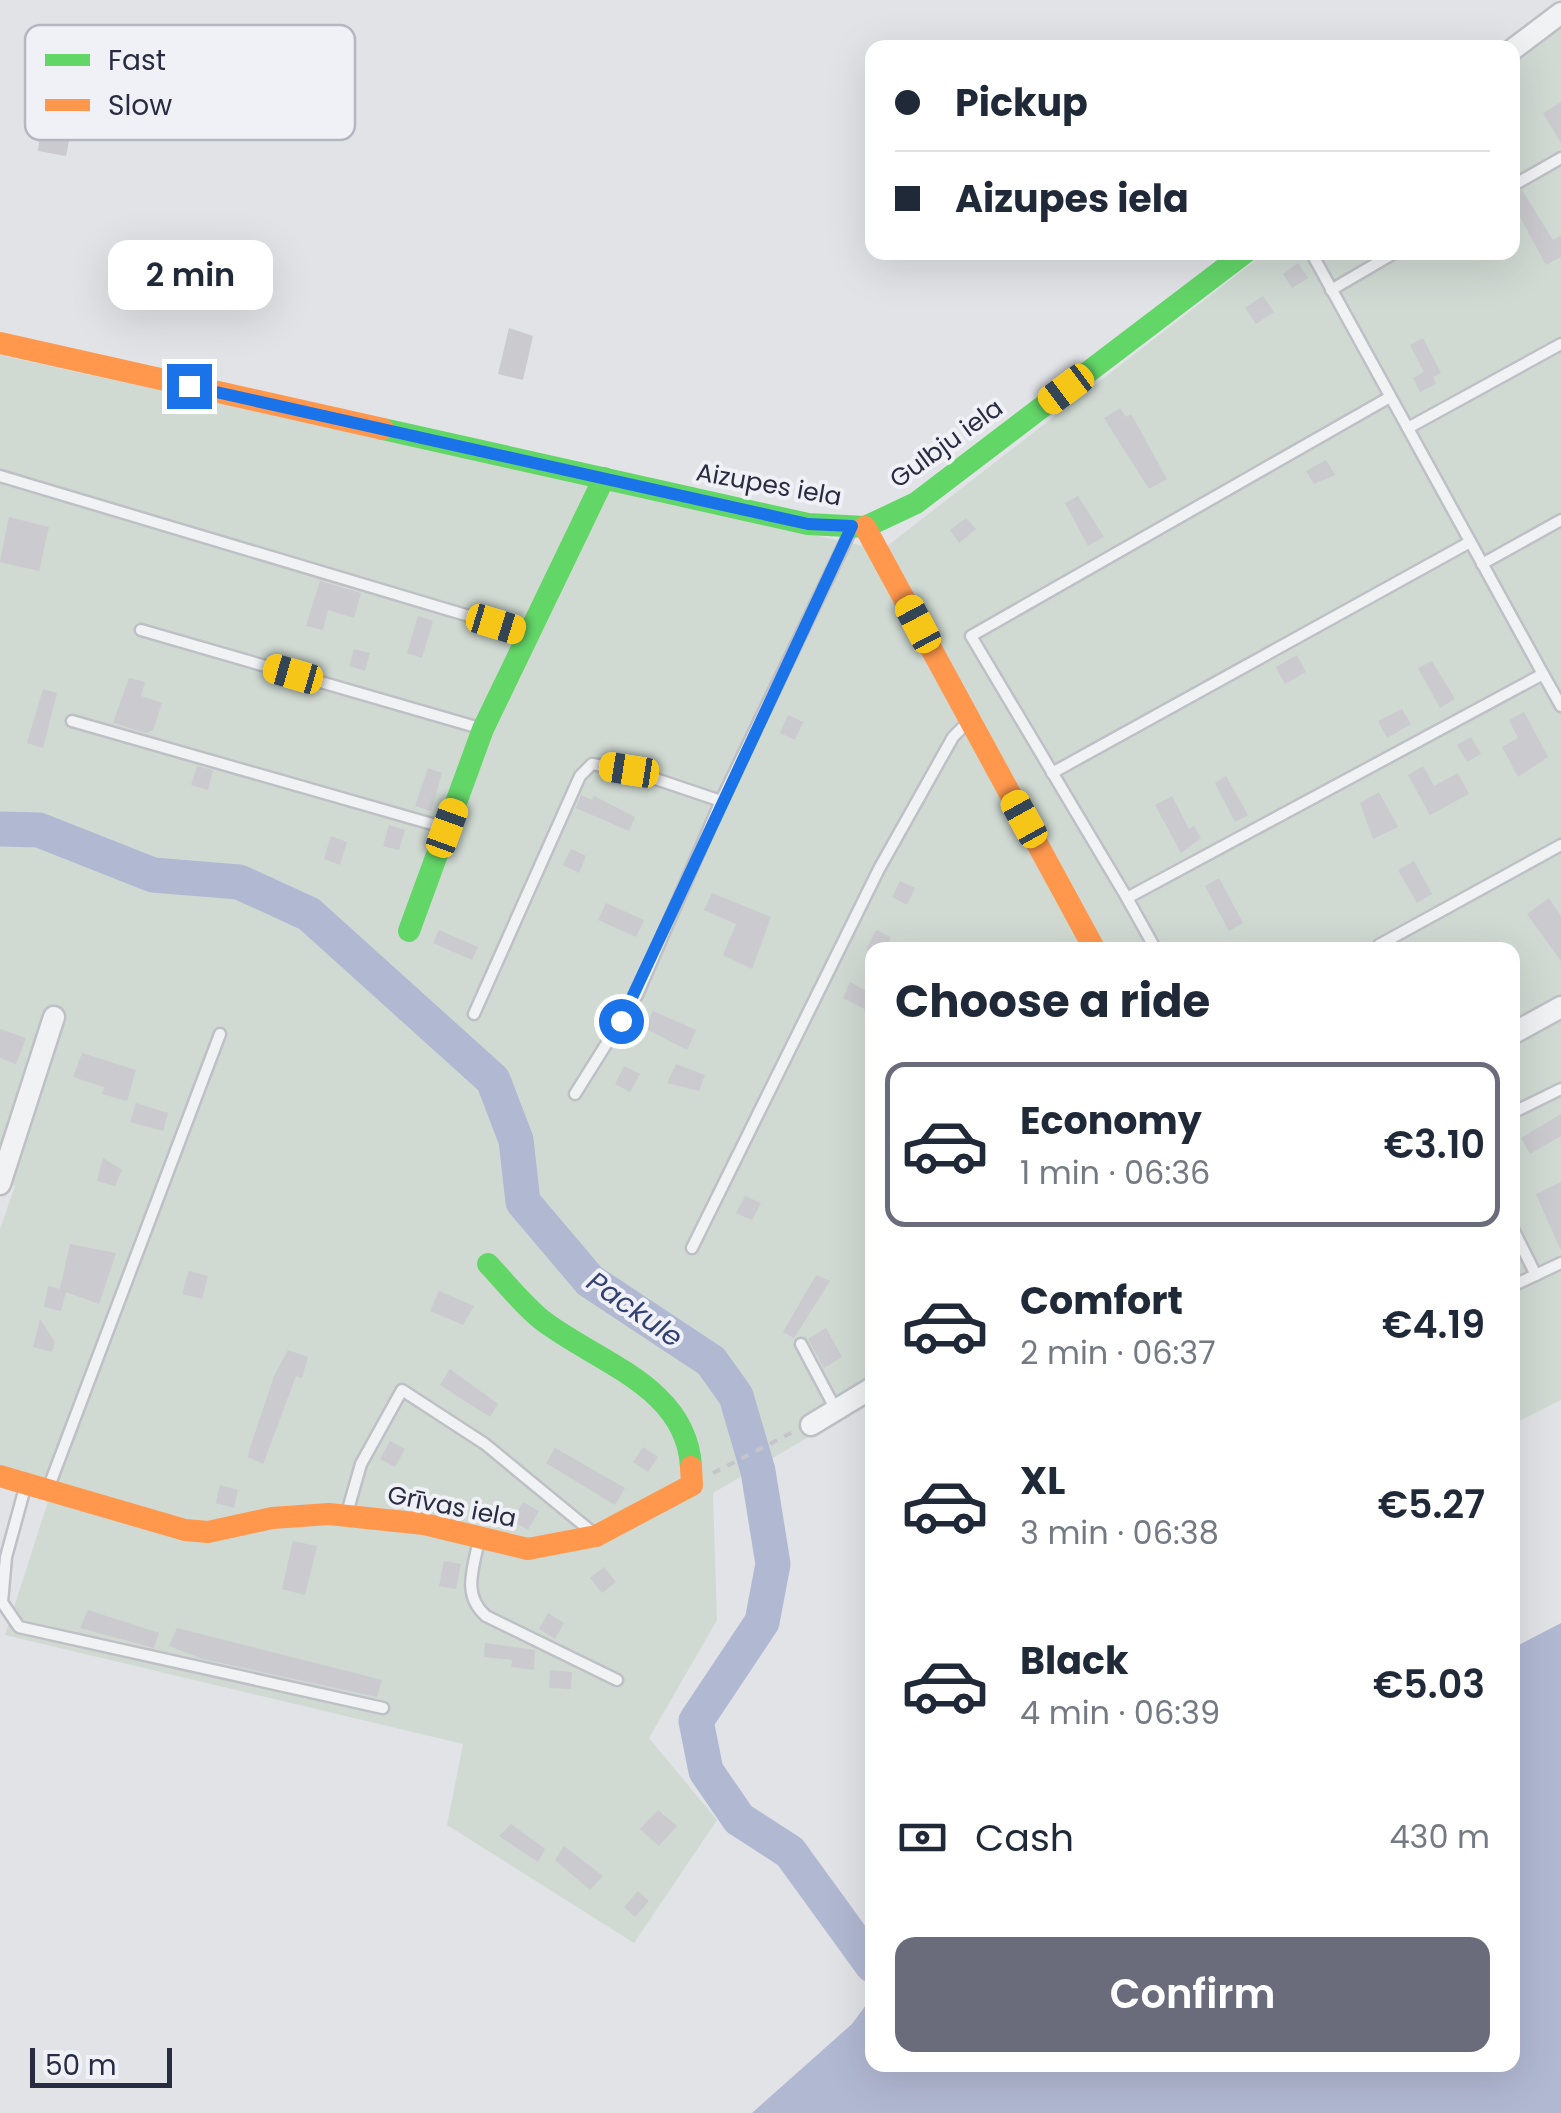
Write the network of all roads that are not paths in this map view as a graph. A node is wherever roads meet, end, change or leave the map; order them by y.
1 (1561, 13) edge
2 (1520, 44) edge
3 (1561, 158) edge
4 (1520, 181) edge
5 (1235, 260) edge
6 (1315, 260) edge
7 (1382, 260) edge
8 (1331, 290) junction
9 (0, 343) edge
10 (1561, 344) edge
11 (1390, 397) junction
12 (1408, 428) junction
13 (0, 476) edge
14 (604, 478) junction
15 (1561, 520) edge
16 (859, 526) junction
17 (1470, 542) junction
18 (1482, 564) junction
19 (141, 630) dead end
20 (531, 635) junction
21 (1543, 674) junction
22 (1561, 705) edge
23 (72, 721) dead end
24 (970, 721) junction
25 (484, 729) junction
26 (1052, 773) junction
27 (721, 801) junction
28 (447, 828) junction
29 (1561, 845) edge
30 (1127, 898) junction
31 (409, 931) dead end
32 (1090, 942) edge
33 (1152, 942) edge
34 (1389, 942) edge
35 (1561, 1007) edge
36 (474, 1014) dead end
37 (54, 1017) dead end
38 (1520, 1030) edge
39 (220, 1034) dead end
40 (1561, 1089) edge
41 (575, 1094) dead end
42 (1520, 1109) edge
43 (0, 1184) edge
44 (1520, 1243) edge
45 (692, 1248) dead end
46 (1561, 1262) edge
47 (488, 1264) dead end
48 (1536, 1275) junction
49 (1520, 1282) edge
50 (801, 1344) dead end
51 (865, 1392) edge
52 (836, 1410) junction
53 (811, 1425) road end
54 (0, 1476) edge
55 (37, 1486) junction
56 (346, 1516) junction
57 (596, 1536) junction
58 (479, 1539) junction
59 (617, 1680) dead end
60 (384, 1708) dead end

1 - 2 street
3 - 4 lane
5 - 16 street, Gulbju iela
6 - 8 lane
7 - 8 lane
8 - 11 lane
9 - 14 street, Aizupes iela
10 - 12 lane
11 - 12 lane
11 - 26 lane
12 - 17 lane
13 - 20 lane
14 - 16 street, Aizupes iela
14 - 20 street
15 - 18 lane
16 - 24 street, Aizupes iela
16 - 27 lane
17 - 18 lane
17 - 26 lane
18 - 21 lane
19 - 25 lane
20 - 25 street
21 - 22 lane
21 - 30 lane
23 - 28 lane
24 - 32 street, Aizupes iela
24 - 45 lane
25 - 28 street
26 - 30 lane
27 - 36 lane
27 - 41 lane
28 - 31 street
29 - 34 lane
30 - 33 lane
35 - 38 street
37 - 43 street
39 - 55 lane
40 - 42 lane
44 - 48 lane
46 - 48 lane
47 - 57 street, Grīvas iela
48 - 49 lane
50 - 52 lane
51 - 52 street
52 - 53 street
54 - 55 street, Grīvas iela
55 - 56 street, Grīvas iela
55 - 60 lane
56 - 57 lane
56 - 58 street, Grīvas iela
57 - 58 street, Grīvas iela
58 - 59 lane

